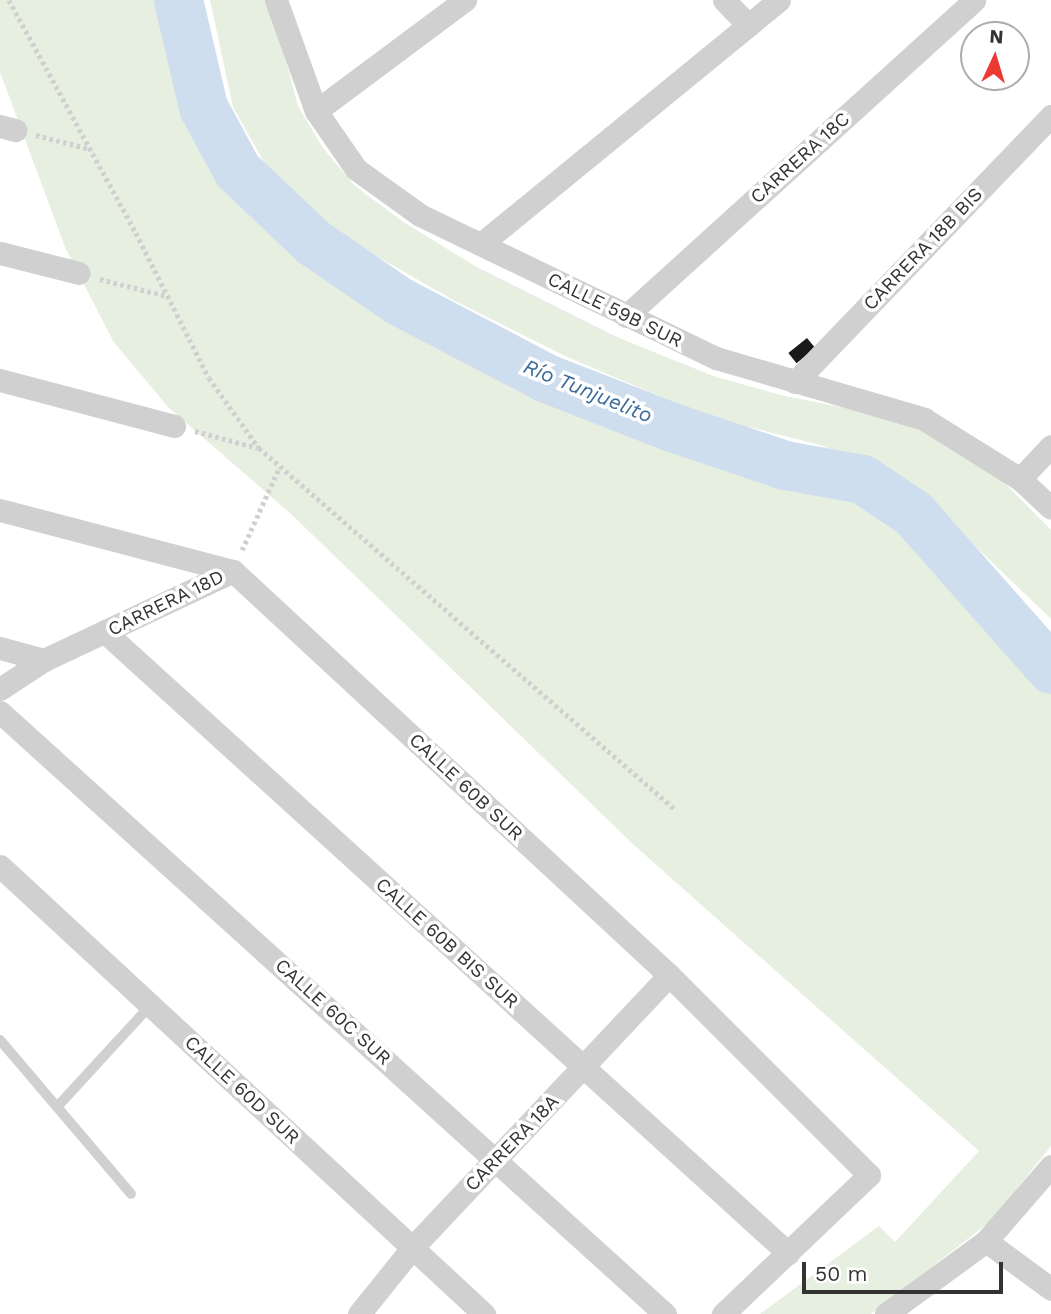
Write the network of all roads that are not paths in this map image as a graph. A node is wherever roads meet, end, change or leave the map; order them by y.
1 (276, 0) edge
2 (465, 0) edge
3 (724, 0) edge
4 (779, 0) edge
5 (974, 0) edge
6 (748, 25) junction
7 (316, 111) junction
8 (1051, 116) edge
9 (481, 244) junction
10 (0, 253) edge
11 (79, 273) road end
12 (626, 316) junction
13 (0, 380) edge
14 (795, 382) junction
15 (174, 426) road end
16 (1051, 446) edge
17 (1020, 479) junction
18 (1051, 508) edge
19 (0, 510) edge
20 (233, 571) junction
21 (106, 633) junction
22 (0, 648) edge
23 (44, 660) junction
24 (0, 689) edge
25 (0, 712) edge
26 (0, 866) edge
27 (669, 975) junction
28 (150, 1006) junction
29 (0, 1040) edge
30 (585, 1068) junction
31 (57, 1107) junction
32 (496, 1159) junction
33 (1051, 1166) edge
34 (131, 1194) dead end
35 (986, 1241) junction
36 (412, 1248) junction
37 (788, 1253) junction
38 (1051, 1289) edge
39 (359, 1314) edge
40 (484, 1314) edge
41 (664, 1314) edge
42 (723, 1314) edge
43 (886, 1314) edge

1 - 7 street, CALLE 59B SUR
2 - 7 street
3 - 6 street
4 - 6 street
5 - 12 street, CARRERA 18C
6 - 9 street
7 - 9 street, CALLE 59B SUR
8 - 14 street, CARRERA 18B BIS
9 - 12 street, CALLE 59B SUR
10 - 11 street
12 - 14 street, CALLE 59B SUR
13 - 15 street
14 - 17 street, CALLE 59B SUR
16 - 17 street
17 - 18 street, CALLE 59B SUR
19 - 20 street, CALLE 60B SUR
20 - 21 street, CARRERA 18D
20 - 27 street, CALLE 60B SUR
21 - 23 street, CARRERA 18D
21 - 30 street, CALLE 60B BIS SUR
22 - 23 street
23 - 24 street, CARRERA 18D
25 - 32 street, CALLE 60C SUR
26 - 28 street, CALLE 60D SUR
27 - 30 street, CARRERA 18A
27 - 37 street, CALLE 60B SUR
28 - 31 lane
28 - 36 street, CALLE 60D SUR
29 - 31 lane
30 - 32 street, CARRERA 18A
30 - 37 street, CALLE 60B BIS SUR
31 - 34 lane
32 - 36 street, CARRERA 18A
32 - 41 street, CALLE 60C SUR
33 - 35 street
35 - 38 street
35 - 43 street
36 - 39 street, CARRERA 18A
36 - 40 street, CALLE 60D SUR
37 - 42 street

